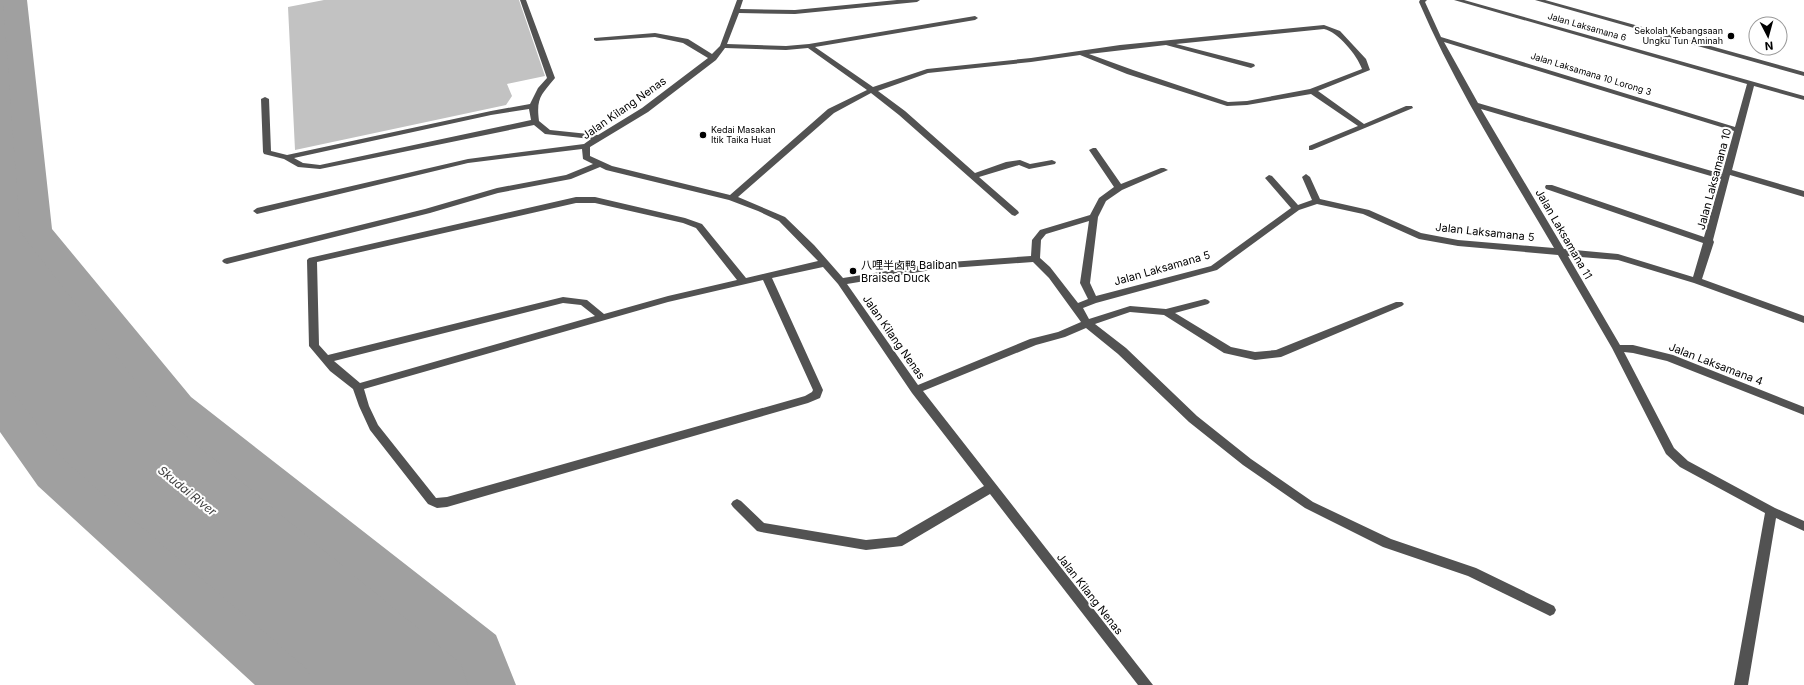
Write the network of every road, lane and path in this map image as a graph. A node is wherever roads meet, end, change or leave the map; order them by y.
1 (523, 0) edge
2 (740, 0) edge
3 (917, 0) edge
4 (1424, 0) edge
5 (1457, 0) edge
6 (1538, 0) edge
7 (737, 11) junction
8 (975, 18) dead end
9 (1438, 38) junction
10 (596, 39) dead end
11 (1164, 42) junction
12 (723, 46) junction
13 (809, 46) junction
14 (1081, 52) junction
15 (713, 58) junction
16 (1251, 66) dead end
17 (1804, 74) edge
18 (1751, 83) junction
19 (872, 90) junction
20 (1312, 91) junction
21 (1804, 98) edge
22 (265, 99) dead end
23 (1475, 105) junction
24 (533, 106) junction
25 (1409, 108) dead end
26 (535, 122) junction
27 (1364, 126) junction
28 (1738, 130) junction
29 (599, 138) junction
30 (586, 146) junction
31 (1312, 148) dead end
32 (1093, 150) dead end
33 (287, 157) junction
34 (1052, 162) dead end
35 (600, 164) junction
36 (1164, 170) dead end
37 (1727, 174) junction
38 (974, 176) junction
39 (1306, 177) dead end
40 (1269, 178) dead end
41 (1549, 187) dead end
42 (1120, 188) junction
43 (1804, 194) edge
44 (732, 198) junction
45 (1317, 201) junction
46 (1296, 208) junction
47 (258, 210) dead end
48 (1015, 213) dead end
49 (1094, 218) junction
50 (1709, 242) junction
51 (1561, 252) junction
52 (1035, 259) junction
53 (226, 261) dead end
54 (825, 263) junction
55 (766, 276) junction
56 (743, 281) junction
57 (1697, 281) junction
58 (841, 282) junction
59 (1093, 300) junction
60 (1205, 302) dead end
61 (1400, 304) dead end
62 (1077, 307) junction
63 (1166, 312) junction
64 (603, 318) junction
65 (1804, 320) edge
66 (1087, 323) junction
67 (1617, 348) junction
68 (327, 359) junction
69 (358, 387) junction
70 (916, 390) junction
71 (1804, 412) edge
72 (992, 487) junction
73 (737, 504) dead end
74 (1771, 511) junction
75 (1804, 526) edge
76 (1550, 610) dead end
77 (1146, 685) edge
78 (1741, 685) edge

1 - 24 street
2 - 7 street, Jalan Kilang Nenas
3 - 7 street
4 - 9 street, Jalan Laksamana 11
5 - 18 street, Jalan Laksamana 6
6 - 17 street
7 - 12 street, Jalan Kilang Nenas
8 - 13 street
9 - 23 street, Jalan Laksamana 11
9 - 28 street, Jalan Laksamana 10 Lorong 3
10 - 15 street
11 - 14 street
11 - 16 street
11 - 20 street
12 - 13 street
12 - 15 street, Jalan Kilang Nenas
13 - 19 street
14 - 19 street
14 - 20 street
15 - 29 street, Jalan Kilang Nenas
18 - 21 street, Jalan Laksamana 6
18 - 28 street, Jalan Laksamana 10
19 - 38 street
19 - 44 street
20 - 27 street
22 - 33 street
23 - 37 street
23 - 51 street, Jalan Laksamana 11
24 - 26 street
24 - 33 street
25 - 27 street
26 - 29 street
26 - 33 street
27 - 31 street
28 - 37 street, Jalan Laksamana 10
29 - 30 street, Jalan Kilang Nenas
30 - 35 street, Jalan Kilang Nenas
30 - 47 street
32 - 42 street
34 - 38 street
35 - 44 street, Jalan Kilang Nenas
35 - 53 street
36 - 42 street
37 - 43 street
37 - 50 street, Jalan Laksamana 10
38 - 48 street
39 - 45 street
40 - 46 street
41 - 50 street
42 - 49 street
44 - 54 street, Jalan Kilang Nenas
45 - 46 street, Jalan Laksamana 5
45 - 51 street, Jalan Laksamana 5
46 - 59 street, Jalan Laksamana 5
49 - 52 street
49 - 59 street
50 - 57 street, Jalan Laksamana 10
51 - 57 street, Jalan Laksamana 5
51 - 67 street, Jalan Laksamana 11
52 - 58 street
52 - 62 street
54 - 55 street
54 - 58 street, Jalan Kilang Nenas
55 - 56 street
55 - 69 street
56 - 64 street
56 - 68 street
57 - 65 street, Jalan Laksamana 5
58 - 70 street, Jalan Kilang Nenas
59 - 62 street, Jalan Laksamana 5
60 - 63 street
61 - 63 street
62 - 66 street
63 - 66 street
64 - 68 street
64 - 69 street
66 - 70 street
66 - 76 street
67 - 71 street, Jalan Laksamana 4
67 - 74 street, Jalan Laksamana 11
68 - 69 street
70 - 72 street, Jalan Kilang Nenas
72 - 73 street
72 - 77 street, Jalan Kilang Nenas
74 - 75 street, Jalan Laksamana 11
74 - 78 street

